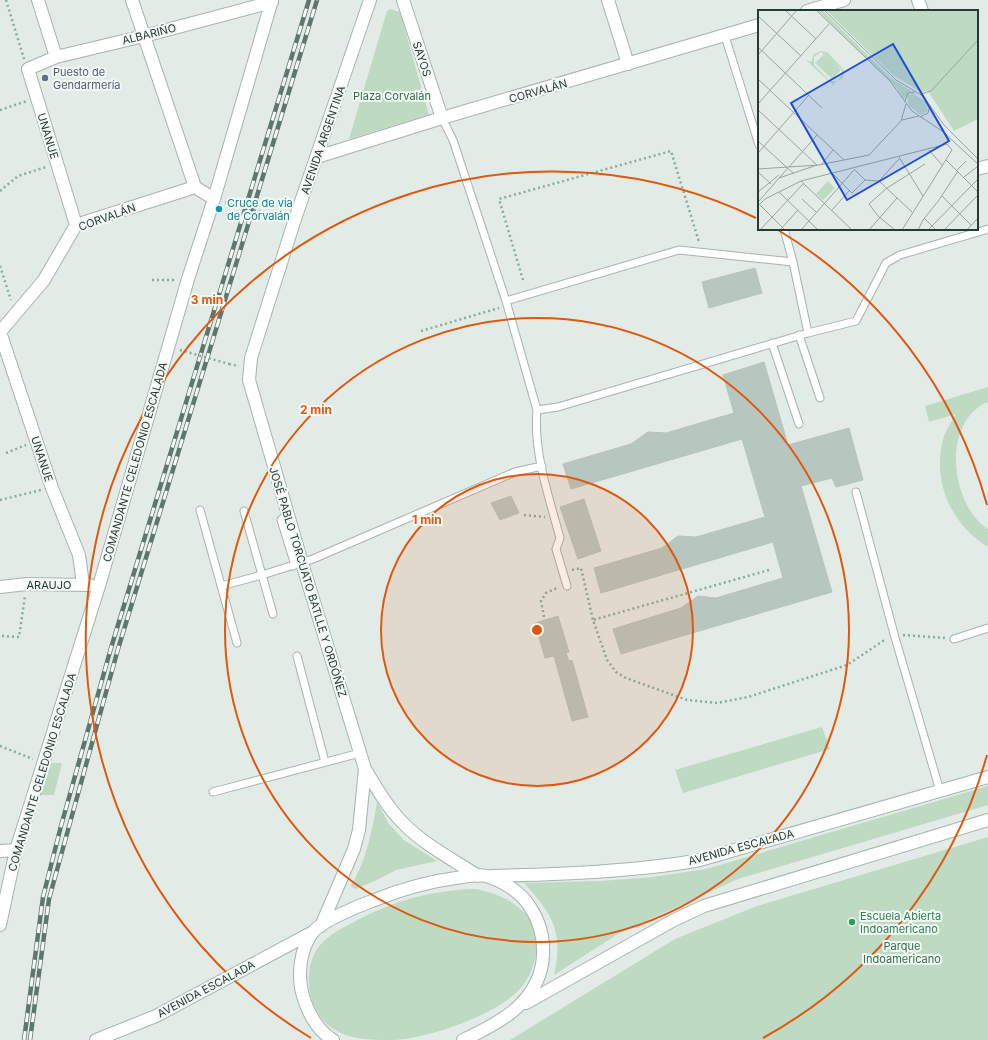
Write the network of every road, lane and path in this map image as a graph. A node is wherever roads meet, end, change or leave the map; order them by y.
1 (6, 0) edge
2 (38, 0) edge
3 (132, 0) edge
4 (370, 0) edge
5 (403, 0) edge
6 (608, 0) edge
7 (844, 0) edge
8 (918, 0) edge
9 (272, 1) edge
10 (810, 10) edge
11 (922, 10) edge
12 (758, 25) edge
13 (144, 36) junction
14 (725, 36) junction
15 (56, 57) junction
16 (628, 64) junction
17 (28, 69) junction
18 (37, 98) junction
19 (0, 110) edge
20 (442, 118) junction
21 (758, 142) edge
22 (317, 157) junction
23 (57, 163) junction
24 (988, 166) edge
25 (978, 169) edge
26 (195, 187) junction
27 (0, 191) edge
28 (219, 200) junction
29 (283, 218) dead end
30 (76, 226) junction
31 (988, 229) edge
32 (784, 230) edge
33 (702, 252) junction
34 (793, 262) junction
35 (0, 266) edge
36 (188, 279) junction
37 (152, 280) dead end
38 (523, 280) dead end
39 (4, 282) junction
40 (0, 283) edge
41 (506, 300) junction
42 (16, 314) junction
43 (0, 332) edge
44 (421, 332) dead end
45 (808, 333) junction
46 (799, 336) junction
47 (772, 344) junction
48 (180, 350) dead end
49 (229, 364) dead end
50 (252, 395) joint
51 (820, 398) dead end
52 (537, 410) junction
53 (799, 424) dead end
54 (36, 441) junction
55 (6, 453) dead end
56 (542, 466) junction
57 (52, 488) junction
58 (856, 492) dead end
59 (0, 500) edge
60 (200, 510) dead end
61 (244, 511) dead end
62 (524, 515) dead end
63 (554, 515) junction
64 (297, 564) junction
65 (769, 570) dead end
66 (563, 573) junction
67 (262, 575) junction
68 (27, 584) junction
69 (83, 584) junction
70 (99, 586) junction
71 (221, 586) junction
72 (567, 586) joint
73 (0, 588) edge
74 (273, 614) dead end
75 (544, 617) dead end
76 (593, 620) junction
77 (988, 628) edge
78 (894, 634) junction
79 (2, 636) dead end
80 (954, 639) joint
81 (237, 643) dead end
82 (297, 656) dead end
83 (0, 746) edge
84 (360, 753) junction
85 (325, 762) junction
86 (44, 763) junction
87 (365, 769) junction
88 (988, 777) edge
89 (940, 791) junction
90 (213, 792) dead end
91 (988, 820) edge
92 (16, 850) junction
93 (0, 851) edge
94 (482, 876) junction
95 (0, 925) edge
96 (317, 929) junction
97 (519, 1007) junction
98 (487, 1029) junction
99 (96, 1040) edge
100 (333, 1040) edge
101 (463, 1040) edge
102 (479, 1040) edge

1 - 17 path
2 - 15 street
3 - 13 street
4 - 22 street, AVENIDA ARGENTINA
5 - 20 street, SAYOS
6 - 16 street
7 - 10 street
8 - 11 street
9 - 13 street, ALBARIÑO
9 - 28 street, COMANDANTE CELEDONIO ESCALADA
12 - 14 street, CORVALÁN
13 - 15 street, ALBARIÑO
13 - 26 street
14 - 16 street, CORVALÁN
14 - 21 lane
15 - 17 street, ALBARIÑO
16 - 20 street, CORVALÁN
17 - 18 street, UNANUE
18 - 19 path
18 - 23 street, UNANUE
20 - 22 street, CORVALÁN
20 - 41 lane
22 - 50 street, AVENIDA ARGENTINA
23 - 27 path
23 - 30 street, UNANUE
24 - 25 street
26 - 28 street
26 - 30 street, CORVALÁN
28 - 29 path, bridge
28 - 36 street, COMANDANTE CELEDONIO ESCALADA
30 - 42 street, CORVALÁN
31 - 45 lane
32 - 34 lane
33 - 34 lane
33 - 38 path
33 - 41 lane
34 - 45 lane
35 - 39 path
36 - 37 path
36 - 70 street, COMANDANTE CELEDONIO ESCALADA
39 - 40 path
39 - 42 path
41 - 44 path
41 - 52 lane
42 - 43 street, CORVALÁN
43 - 54 street, UNANUE
45 - 46 lane
46 - 47 lane
46 - 51 lane
47 - 52 lane
47 - 53 lane
48 - 49 path, bridge
50 - 64 street, JOSÉ PABLO TORCUATO BATLLE Y ORDÓÑEZ
52 - 56 lane
54 - 55 path
54 - 57 street, UNANUE
56 - 63 lane
56 - 64 lane
57 - 59 path
57 - 69 street, UNANUE
58 - 78 lane
60 - 71 lane
61 - 67 lane
62 - 63 path
63 - 66 lane
64 - 67 lane
64 - 84 street, JOSÉ PABLO TORCUATO BATLLE Y ORDÓÑEZ
65 - 76 path
66 - 72 lane
66 - 76 path
67 - 71 lane
67 - 74 lane
68 - 69 street, ARAUJO
68 - 73 street, ARAUJO
68 - 79 path
69 - 70 street, ARAUJO
70 - 86 street, COMANDANTE CELEDONIO ESCALADA
71 - 81 lane
72 - 75 path
76 - 78 path
77 - 80 lane
78 - 80 path
78 - 89 lane
82 - 85 lane
83 - 86 path
84 - 85 lane
84 - 87 street, JOSÉ PABLO TORCUATO BATLLE Y ORDÓÑEZ
85 - 90 lane
86 - 92 street, COMANDANTE CELEDONIO ESCALADA
87 - 94 street, JOSÉ PABLO TORCUATO BATLLE Y ORDÓÑEZ
87 - 96 street, JOSÉ PABLO TORCUATO BATLLE Y ORDÓÑEZ
88 - 89 street, AVENIDA ESCALADA
89 - 94 street, AVENIDA ESCALADA
91 - 97 street
92 - 93 street
92 - 95 street, COMANDANTE CELEDONIO ESCALADA
94 - 96 street, AVENIDA ESCALADA
94 - 97 street, JOSÉ PABLO TORCUATO BATLLE Y ORDÓÑEZ
96 - 99 street, AVENIDA ESCALADA
96 - 100 street, JOSÉ PABLO TORCUATO BATLLE Y ORDÓÑEZ
97 - 98 street
98 - 101 street
98 - 102 street

